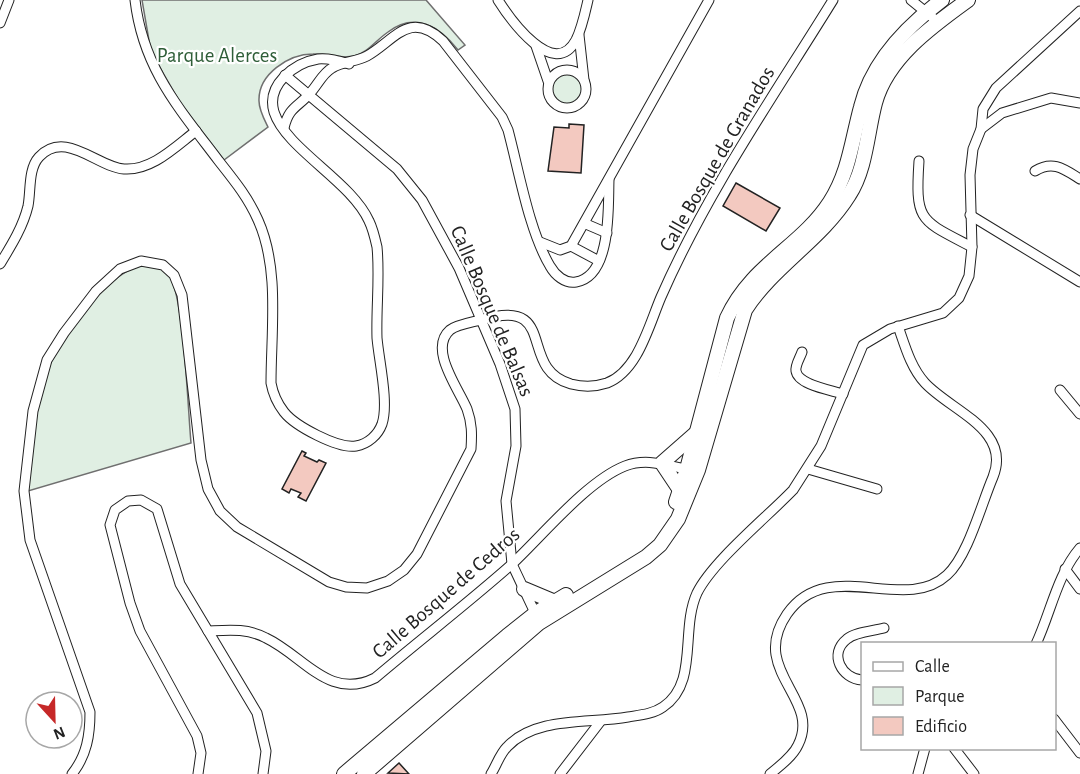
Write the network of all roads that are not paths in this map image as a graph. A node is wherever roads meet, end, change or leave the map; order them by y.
1 (9, 0) edge
2 (135, 0) edge
3 (498, 0) edge
4 (588, 0) edge
5 (709, 0) edge
6 (833, 0) edge
7 (911, 0) edge
8 (942, 0) edge
9 (968, 0) edge
10 (1080, 11) edge
11 (926, 12) junction
12 (938, 22) junction
13 (0, 23) edge
14 (579, 34) junction
15 (536, 46) junction
16 (559, 53) junction
17 (349, 64) junction
18 (561, 70) junction
19 (285, 75) junction
20 (584, 80) junction
21 (548, 81) junction
22 (309, 95) junction
23 (1080, 103) edge
24 (284, 128) junction
25 (981, 129) junction
26 (196, 131) junction
27 (919, 161) dead end
28 (1035, 171) dead end
29 (1080, 179) edge
30 (609, 180) junction
31 (970, 215) junction
32 (586, 224) junction
33 (607, 233) junction
34 (539, 241) junction
35 (571, 246) junction
36 (972, 247) junction
37 (599, 261) junction
38 (0, 264) edge
39 (1080, 282) edge
40 (480, 320) junction
41 (898, 326) junction
42 (802, 352) dead end
43 (1060, 390) dead end
44 (843, 394) junction
45 (1080, 414) edge
46 (697, 432) junction
47 (662, 463) junction
48 (808, 468) junction
49 (692, 470) junction
50 (877, 489) dead end
51 (680, 490) junction
52 (1080, 548) edge
53 (512, 564) junction
54 (1065, 569) junction
55 (524, 589) junction
56 (1080, 589) edge
57 (555, 602) junction
58 (538, 618) junction
59 (884, 628) dead end
60 (208, 631) junction
61 (1037, 642) edge
62 (861, 680) edge
63 (600, 722) junction
64 (1056, 722) edge
65 (924, 750) edge
66 (956, 750) edge
67 (1080, 753) edge
68 (72, 774) edge
69 (198, 774) edge
70 (263, 774) edge
71 (344, 774) edge
72 (364, 774) edge
73 (491, 774) edge
74 (561, 774) edge
75 (770, 774) edge
76 (918, 774) edge
77 (974, 774) edge

1 - 13 street
2 - 26 street
3 - 15 street
4 - 14 street
5 - 30 street
6 - 40 street, Calle Bosque de Granados
7 - 11 street
8 - 11 street
9 - 12 street
10 - 25 street
11 - 12 street
11 - 46 street
12 - 49 street
14 - 16 street
14 - 20 street
15 - 16 street
15 - 21 street
16 - 18 street
17 - 19 street
17 - 22 street
17 - 34 street
18 - 20 street
18 - 21 street
19 - 22 street, Calle Bosque de Balsas
19 - 24 street
20 - 21 street
22 - 24 street
22 - 40 street, Calle Bosque de Balsas
23 - 25 street
24 - 26 street
25 - 31 street
26 - 38 street
27 - 36 street
28 - 29 street
30 - 32 street
30 - 33 street
31 - 36 street
31 - 39 street
32 - 33 street
32 - 35 street
33 - 37 street
34 - 35 street
34 - 37 street
35 - 37 street
36 - 41 street
40 - 53 street, Calle Bosque de Balsas
40 - 68 street, Calle Bosque de Granados
41 - 44 street
41 - 75 street
42 - 44 street
43 - 45 street
44 - 48 street
46 - 47 street
46 - 49 street
47 - 49 street, Calle Bosque de Cedros
47 - 51 street
47 - 53 street, Calle Bosque de Cedros
48 - 50 street
48 - 63 street
49 - 51 street
49 - 58 street
51 - 57 street
52 - 54 street
53 - 55 street, Calle Bosque de Balsas
53 - 60 street, Calle Bosque de Cedros
54 - 56 street
54 - 61 street
55 - 57 street
55 - 58 street, Calle Bosque de Balsas
57 - 58 street
58 - 71 street
58 - 72 street
59 - 62 street
60 - 69 street
60 - 70 street
63 - 73 street
63 - 74 street
64 - 67 street
65 - 76 street
66 - 77 street

